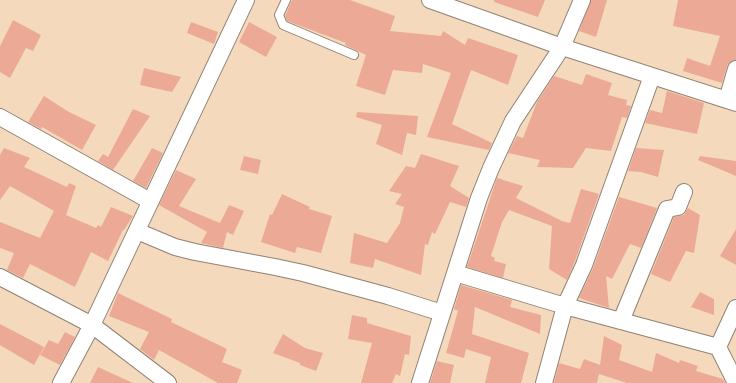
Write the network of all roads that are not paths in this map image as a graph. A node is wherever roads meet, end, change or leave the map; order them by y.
1 (246, 0) edge
2 (286, 0) edge
3 (430, 0) edge
4 (582, 0) edge
5 (562, 47) junction
6 (354, 55) dead end
7 (736, 68) edge
8 (652, 76) junction
9 (732, 102) edge
10 (0, 118) edge
11 (684, 192) dead end
12 (150, 201) junction
13 (137, 231) junction
14 (455, 273) junction
15 (0, 277) edge
16 (565, 306) junction
17 (736, 308) edge
18 (442, 313) junction
19 (621, 321) junction
20 (92, 324) junction
21 (718, 347) junction
22 (61, 383) edge
23 (168, 383) edge
24 (420, 383) edge
25 (544, 383) edge
26 (736, 383) edge

1 - 12 street
2 - 6 lane
3 - 5 street
4 - 5 street
5 - 8 street
5 - 14 street
7 - 9 street
8 - 9 street
8 - 16 street
10 - 12 street
11 - 19 street
12 - 13 street
13 - 18 street
13 - 20 street
14 - 16 street
14 - 18 street
15 - 20 street
16 - 19 street
16 - 25 street
17 - 21 street
18 - 24 street
19 - 21 street
20 - 22 street
20 - 23 street
21 - 26 street

